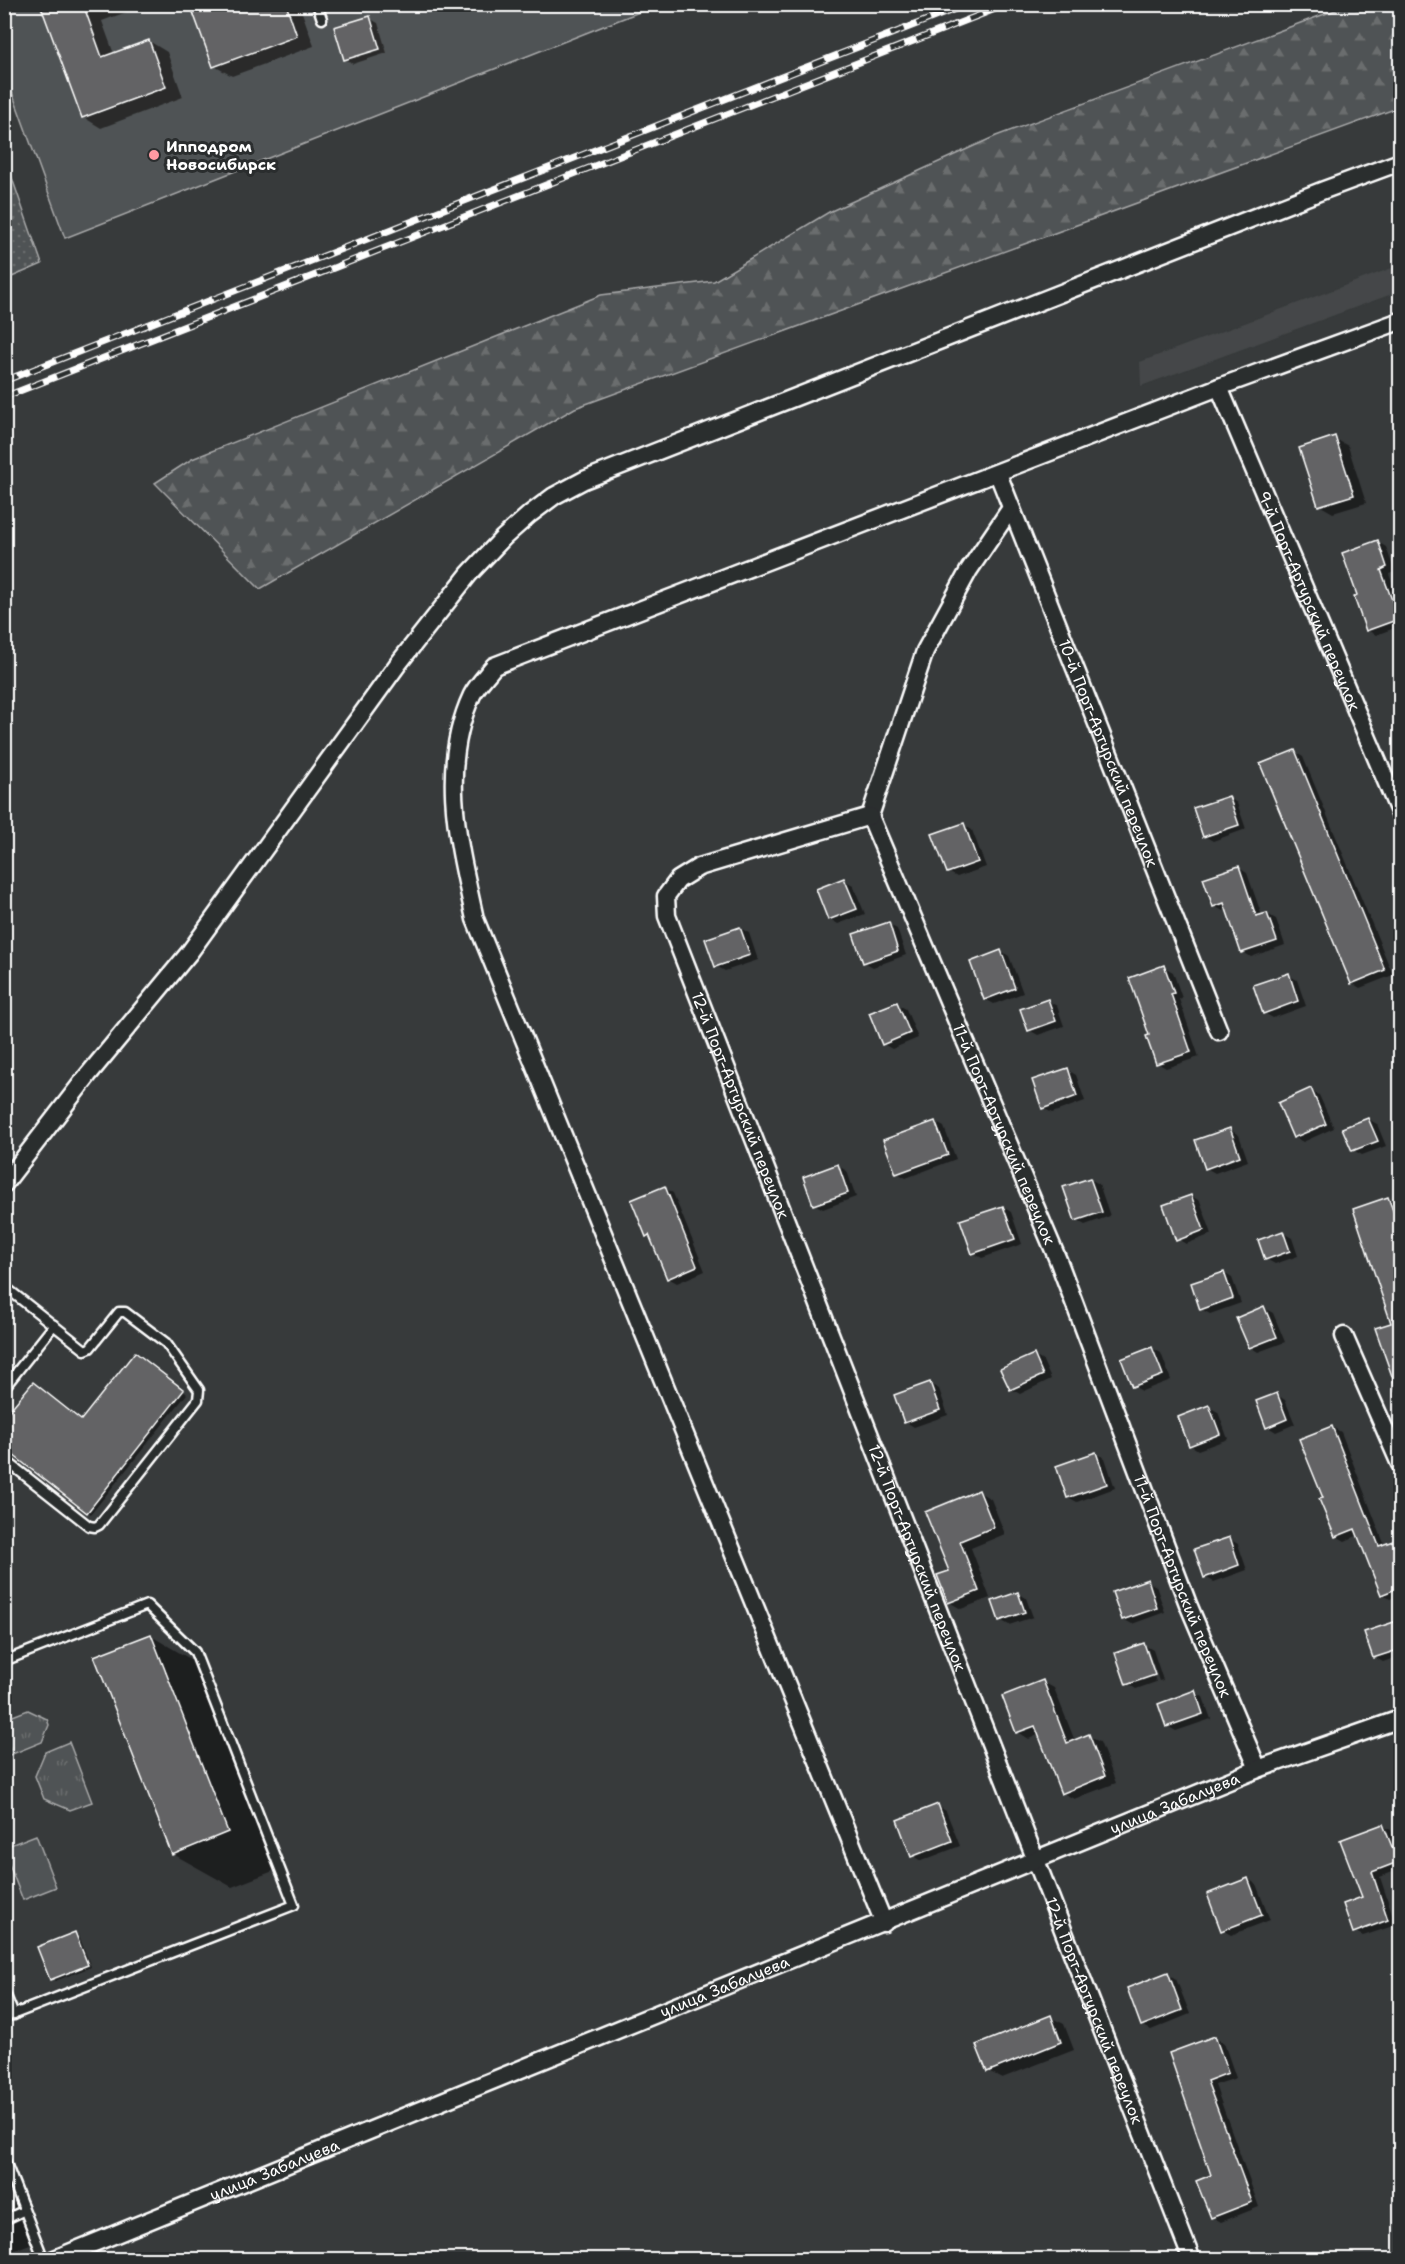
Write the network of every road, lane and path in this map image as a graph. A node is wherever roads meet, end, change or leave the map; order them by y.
1 (317, 4) edge
2 (322, 19) dead end
3 (1401, 162) edge
4 (1401, 321) edge
5 (1219, 387) junction
6 (998, 474) junction
7 (1011, 508) junction
8 (1401, 814) edge
9 (870, 816) junction
10 (1219, 1031) dead end
11 (4, 1184) edge
12 (4, 1286) edge
13 (54, 1325) junction
14 (1344, 1336) dead end
15 (4, 1388) edge
16 (4, 1459) edge
17 (1401, 1464) edge
18 (4, 1661) edge
19 (1401, 1719) edge
20 (1258, 1769) junction
21 (1036, 1860) junction
22 (884, 1923) junction
23 (4, 1991) edge
24 (14, 2015) junction
25 (4, 2018) edge
26 (4, 2158) edge
27 (23, 2206) junction
28 (4, 2220) edge
29 (44, 2259) edge
30 (52, 2259) edge
31 (1192, 2259) edge

1 - 2 lane
3 - 11 street
4 - 5 street
5 - 6 street
5 - 8 street, 9-й Порт-Артурский переулок
6 - 7 street, 10-й Порт-Артурский переулок
6 - 22 street
7 - 9 street
7 - 10 street, 10-й Порт-Артурский переулок
9 - 20 street, 11-й Порт-Артурский переулок
9 - 21 street, 12-й Порт-Артурский переулок
12 - 13 lane
13 - 15 lane
13 - 16 lane
14 - 17 street
18 - 24 lane
19 - 20 street, улица Забалуева
20 - 21 street, улица Забалуева
21 - 22 street, улица Забалуева
21 - 31 street, 12-й Порт-Артурский переулок
22 - 30 street, улица Забалуева
23 - 24 lane
24 - 25 lane
26 - 27 lane
27 - 28 lane
27 - 29 lane

